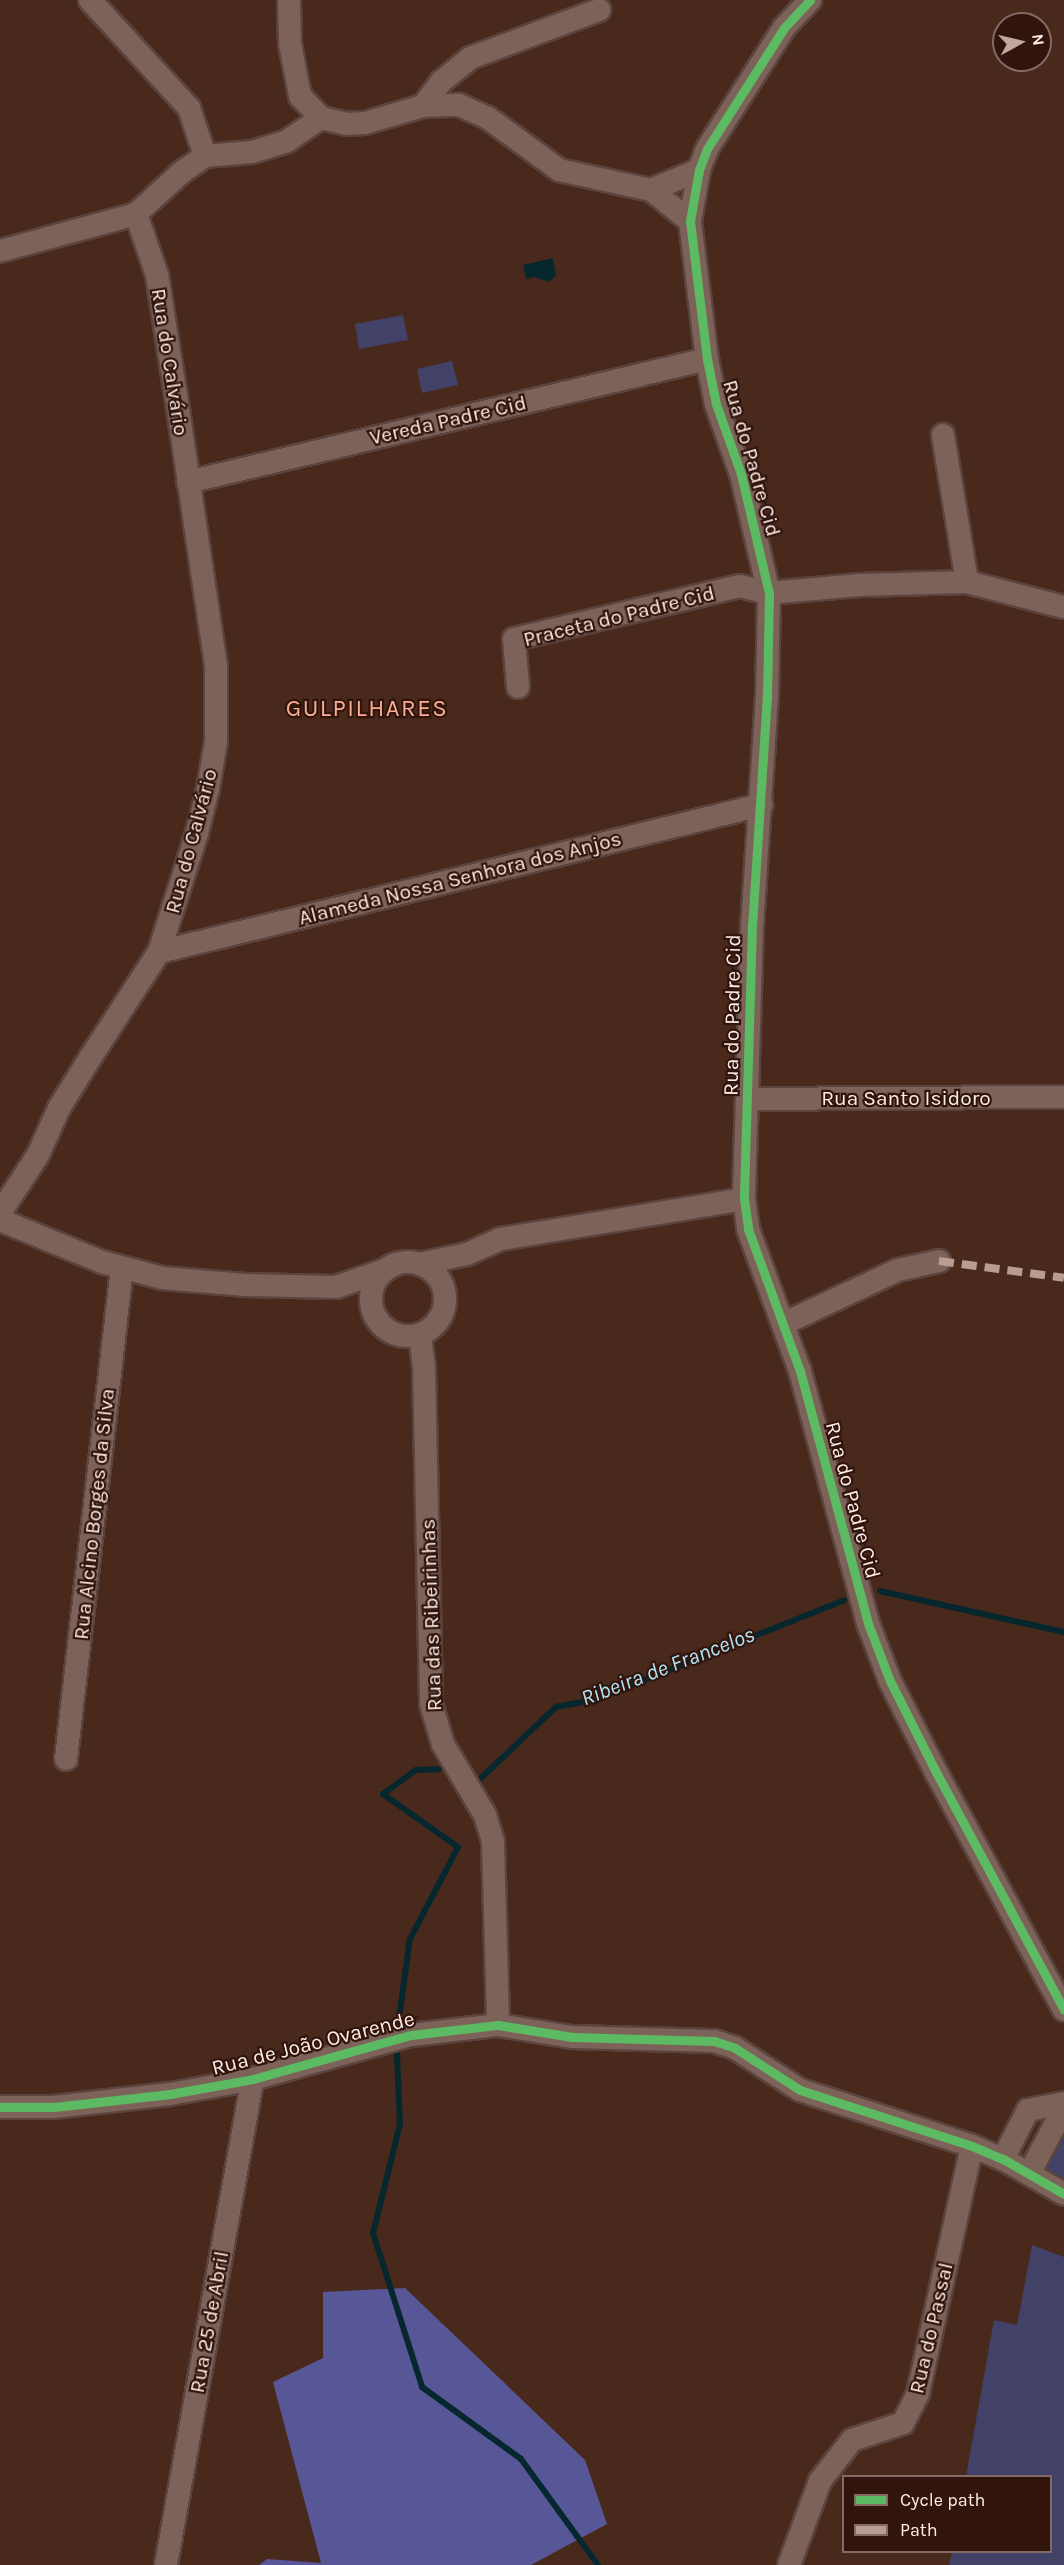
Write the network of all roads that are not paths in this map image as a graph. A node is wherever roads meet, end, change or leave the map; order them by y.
1 (90, 0) edge
2 (289, 0) edge
3 (810, 0) edge
4 (599, 10) dead end
5 (423, 106) junction
6 (321, 118) junction
7 (205, 156) junction
8 (699, 170) junction
9 (651, 190) junction
10 (136, 214) junction
11 (690, 221) junction
12 (0, 251) edge
13 (707, 359) junction
14 (943, 435) dead end
15 (188, 482) junction
16 (967, 582) junction
17 (769, 593) junction
18 (1064, 608) edge
19 (518, 687) dead end
20 (762, 805) junction
21 (159, 952) junction
22 (1064, 1098) edge
23 (748, 1099) junction
24 (744, 1199) junction
25 (0, 1213) edge
26 (0, 1220) edge
27 (467, 1254) junction
28 (939, 1261) dead end
29 (419, 1264) junction
30 (122, 1269) junction
31 (385, 1269) junction
32 (336, 1287) junction
33 (445, 1299) junction
34 (372, 1311) junction
35 (783, 1324) junction
36 (420, 1335) junction
37 (66, 1759) dead end
38 (1064, 2010) edge
39 (498, 2025) junction
40 (253, 2079) junction
41 (1064, 2103) edge
42 (0, 2107) edge
43 (1064, 2108) edge
44 (972, 2146) junction
45 (1004, 2159) junction
46 (1029, 2174) junction
47 (1064, 2194) edge
48 (166, 2565) edge
49 (789, 2565) edge

1 - 7 street
2 - 6 street
3 - 8 street, Rua do Padre Cid
4 - 5 street
5 - 6 street
5 - 9 street
6 - 7 street
7 - 10 street
8 - 9 street
8 - 11 street, Rua do Padre Cid
9 - 11 street
10 - 12 street
10 - 15 street, Rua do Calvário
11 - 13 street, Rua do Padre Cid
13 - 15 street, Vereda Padre Cid
13 - 17 street, Rua do Padre Cid
14 - 16 street
15 - 21 street, Rua do Calvário
16 - 17 street
16 - 18 street
17 - 19 street, Praceta do Padre Cid
17 - 20 street, Rua do Padre Cid
20 - 21 street, Alameda Nossa Senhora dos Anjos
20 - 23 street, Rua do Padre Cid
21 - 25 street, Rua do Calvário
22 - 23 street, Rua Santo Isidoro
23 - 24 street, Rua do Padre Cid
24 - 27 street
24 - 35 street, Rua do Padre Cid
26 - 30 street
27 - 29 street
27 - 33 street
28 - 35 street
29 - 31 street
29 - 33 street
30 - 32 street
30 - 37 street, Rua Alcino Borges da Silva
31 - 32 street
31 - 34 street
32 - 34 street
33 - 36 street
34 - 36 street
35 - 38 street, Rua do Padre Cid
36 - 39 street, Rua das Ribeirinhas
39 - 40 street, Rua de João Ovarende
39 - 44 street, Rua de João Ovarende
40 - 42 street, Rua de João Ovarende
40 - 48 street, Rua 25 de Abril
41 - 45 street
43 - 46 street
44 - 45 street, Rua de João Ovarende
44 - 49 street, Rua do Passal
45 - 46 street, Rua de João Ovarende
46 - 47 street, Rua de João Ovarende

